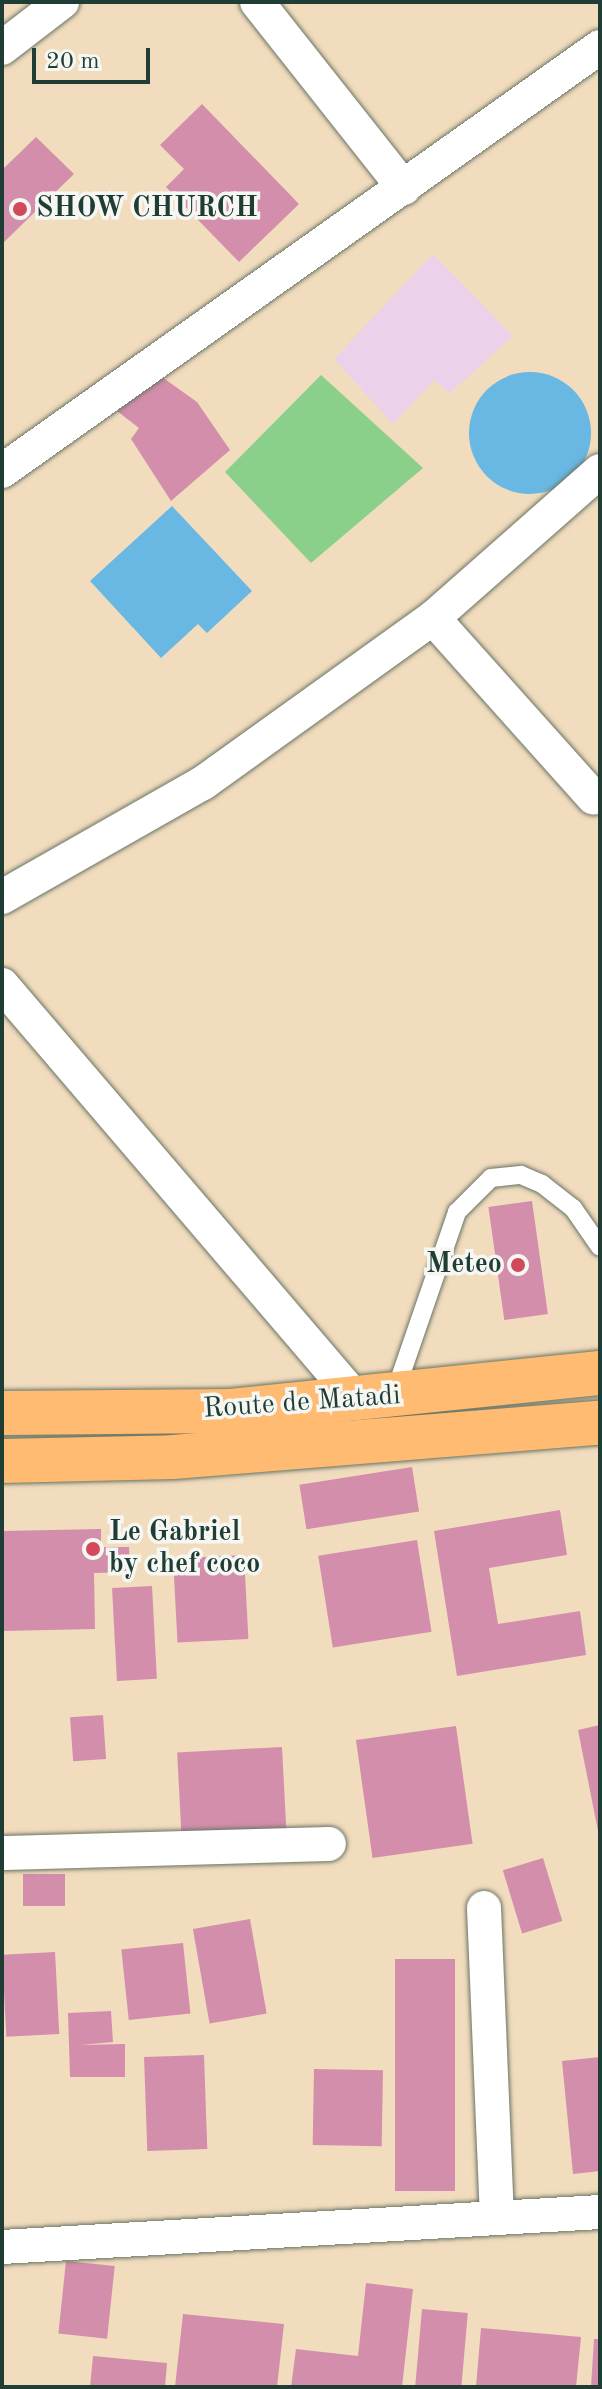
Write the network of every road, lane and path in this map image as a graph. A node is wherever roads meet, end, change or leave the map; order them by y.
1 (62, 2) edge
2 (257, 2) edge
3 (600, 47) edge
4 (2, 48) edge
5 (404, 188) junction
6 (2, 471) edge
7 (600, 471) edge
8 (433, 618) junction
9 (594, 798) dead end
10 (2, 897) edge
11 (2, 985) edge
12 (600, 1247) edge
13 (600, 1373) edge
14 (451, 1391) junction
15 (375, 1398) junction
16 (2, 1413) edge
17 (600, 1423) edge
18 (456, 1437) junction
19 (2, 1461) edge
20 (329, 1844) dead end
21 (2, 1853) edge
22 (484, 1908) dead end
23 (600, 2212) edge
24 (497, 2217) junction
25 (2, 2247) edge

1 - 4 street
2 - 5 street
3 - 5 street
5 - 6 street
7 - 8 street
8 - 9 street
8 - 10 street
11 - 15 street
12 - 15 lane
13 - 14 main road, Route de Matadi
14 - 15 main road, Route de Matadi
14 - 18 main road
15 - 16 main road, Route de Matadi
17 - 18 main road, Route de Matadi
18 - 19 main road, Route de Matadi
20 - 21 street
22 - 24 street
23 - 24 street
24 - 25 street

